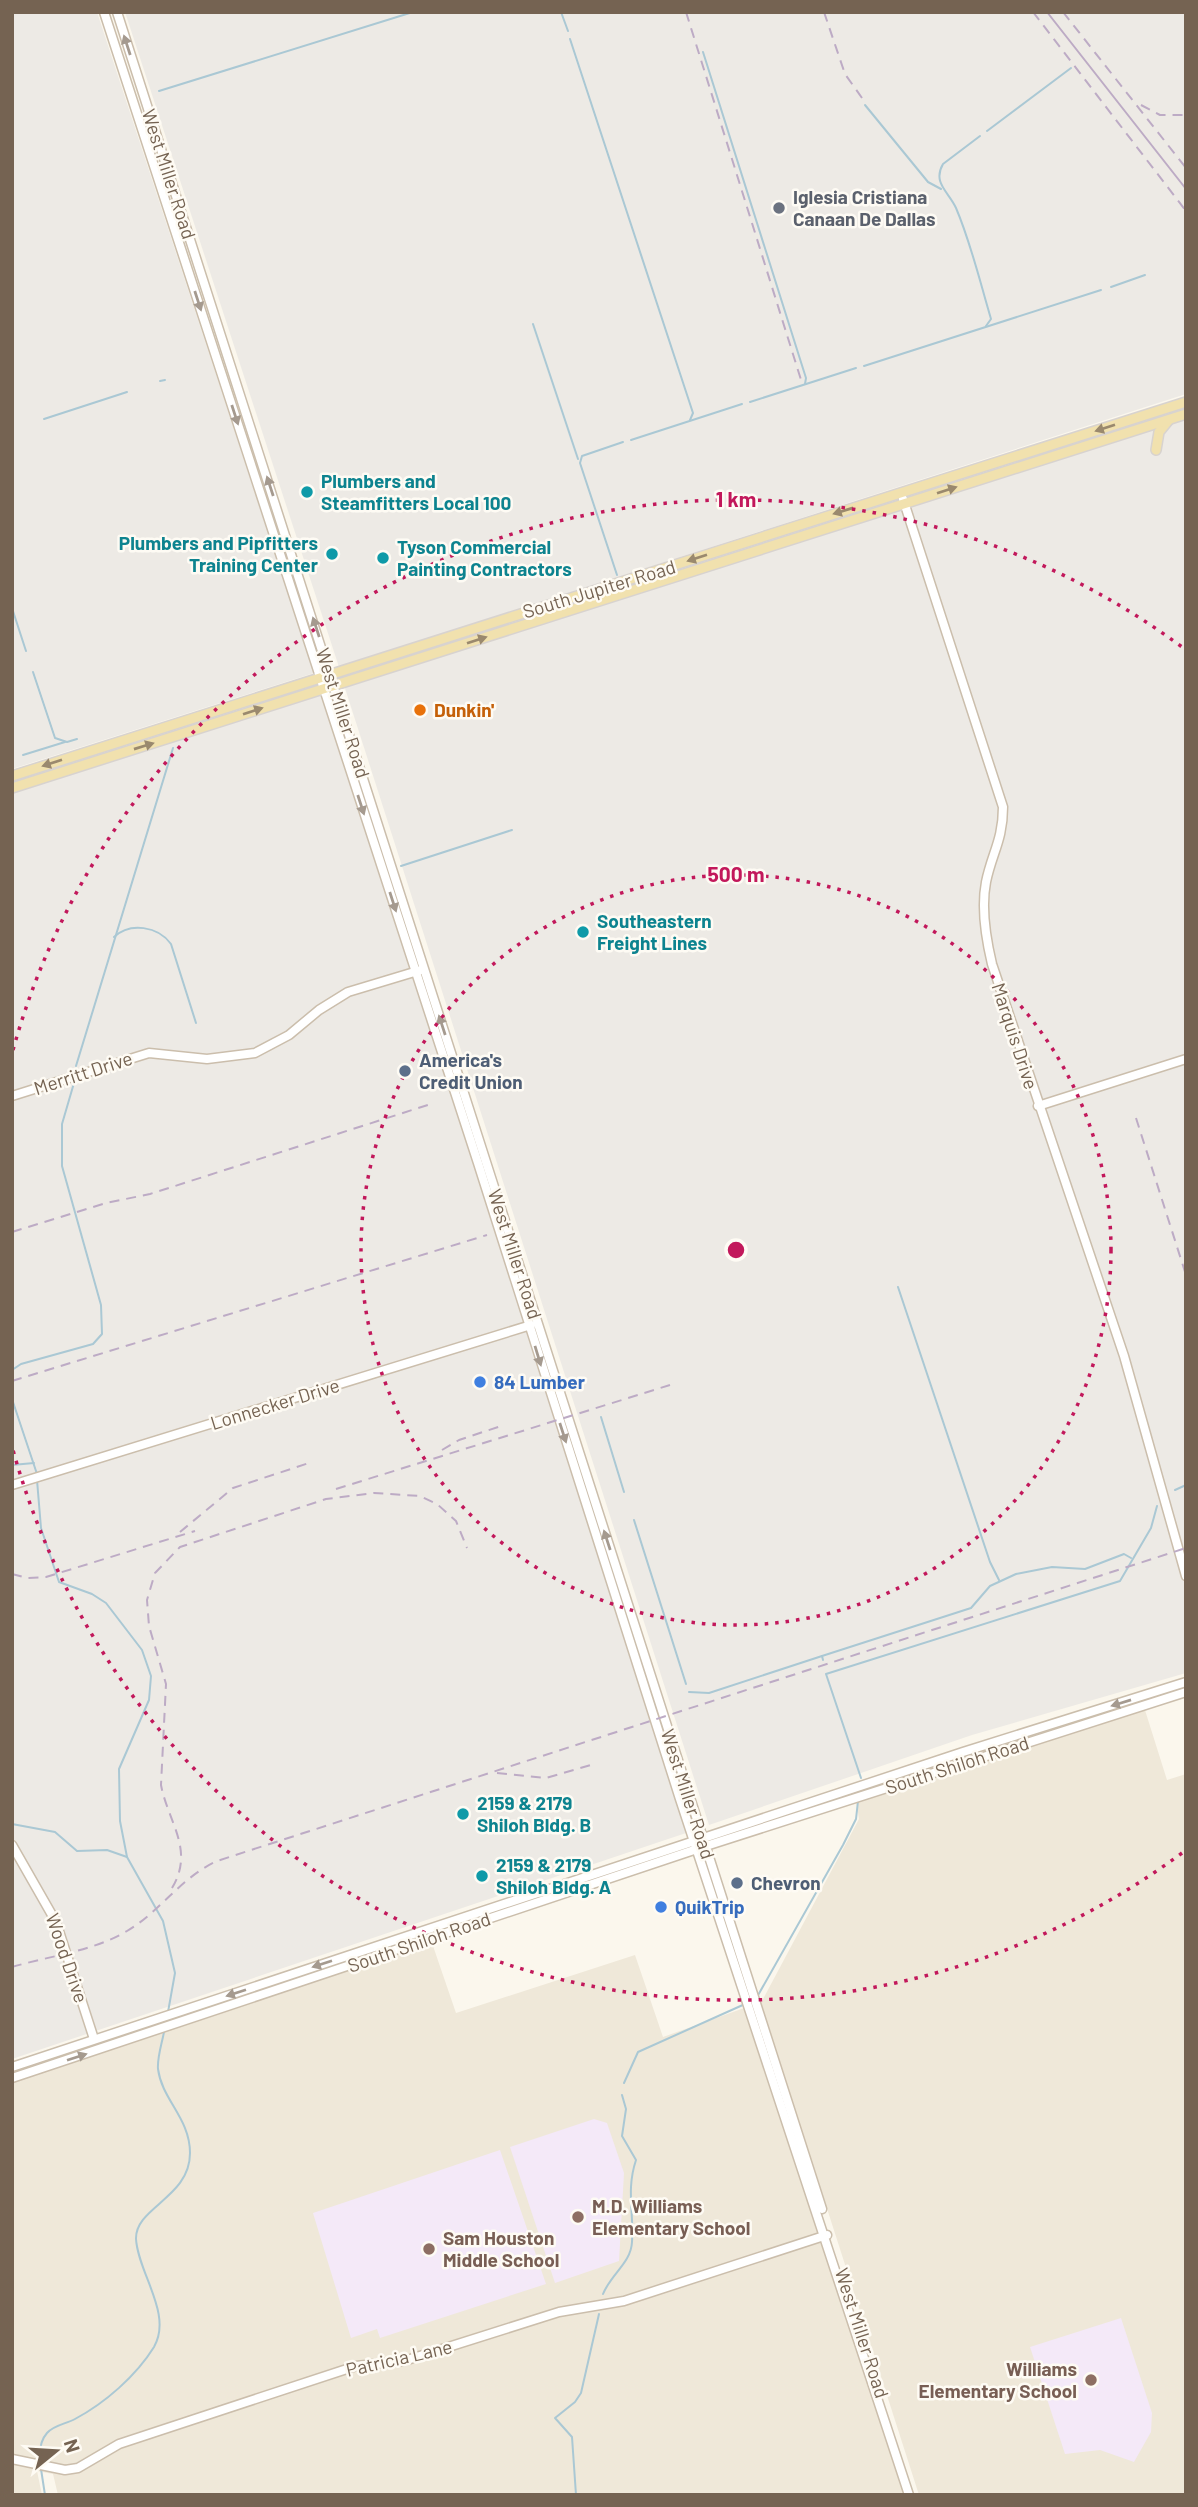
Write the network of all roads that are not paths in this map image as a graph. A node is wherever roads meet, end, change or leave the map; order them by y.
1 (104, 12) edge
2 (117, 12) edge
3 (138, 77) junction
4 (126, 78) junction
5 (166, 166) junction
6 (155, 169) junction
7 (1186, 402) edge
8 (1186, 414) edge
9 (1169, 419) junction
10 (1156, 450) dead end
11 (1024, 454) junction
12 (1027, 464) junction
13 (901, 493) junction
14 (904, 503) junction
15 (724, 549) junction
16 (291, 551) junction
17 (281, 554) junction
18 (728, 560) junction
19 (607, 587) junction
20 (610, 597) junction
21 (328, 682) junction
22 (14, 775) edge
23 (15, 787) edge
24 (420, 970) junction
25 (1186, 1059) edge
26 (12, 1096) edge
27 (1038, 1105) junction
28 (533, 1325) junction
29 (12, 1485) edge
30 (1186, 1576) edge
31 (1186, 1682) edge
32 (1186, 1692) edge
33 (700, 1844) junction
34 (12, 1845) edge
35 (94, 2039) junction
36 (12, 2067) edge
37 (12, 2078) edge
38 (827, 2235) junction
39 (12, 2459) edge
40 (909, 2495) edge
41 (915, 2495) edge

1 - 4 main road, West Miller Road
3 -> 2 main road, West Miller Road
3 - 4 main road
3 - 5 main road, West Miller Road
4 - 6 main road, West Miller Road
5 - 6 main road
16 -> 5 main road, West Miller Road
6 -> 17 main road, West Miller Road
7 -> 11 main road, South Jupiter Road
8 - 9 main road, South Jupiter Road
9 - 10 main road
9 - 12 main road, South Jupiter Road
11 - 12 main road
11 - 13 main road, South Jupiter Road
14 -> 12 main road, South Jupiter Road
13 - 14 main road, Marquis Drive
13 -> 15 main road, South Jupiter Road
14 - 18 main road, South Jupiter Road
14 - 27 main road, Marquis Drive
15 - 18 main road
15 -> 19 main road, South Jupiter Road
16 - 17 main road
21 -> 16 main road, West Miller Road
17 - 21 main road, West Miller Road
18 - 20 main road, South Jupiter Road
19 - 20 main road
19 - 21 main road, South Jupiter Road
21 -> 20 main road, South Jupiter Road
21 -> 22 main road, South Jupiter Road
23 -> 21 main road, South Jupiter Road
21 - 24 main road, West Miller Road
22 - 23 main road
24 - 26 main road, Merritt Drive
24 - 28 main road, West Miller Road
25 - 27 main road
27 - 30 main road, Marquis Drive
28 - 29 main road, Lonnecker Drive
33 -> 28 main road, West Miller Road
28 -> 33 main road, West Miller Road
31 -> 33 main road, South Shiloh Road
32 - 33 main road, South Shiloh Road
33 -> 35 main road, South Shiloh Road
37 -> 33 main road, South Shiloh Road
33 - 38 main road, West Miller Road
34 - 35 main road, Wood Drive
35 - 36 main road, South Shiloh Road
38 - 39 main road, Patricia Lane
38 - 40 main road, West Miller Road
38 - 41 main road, West Miller Road

